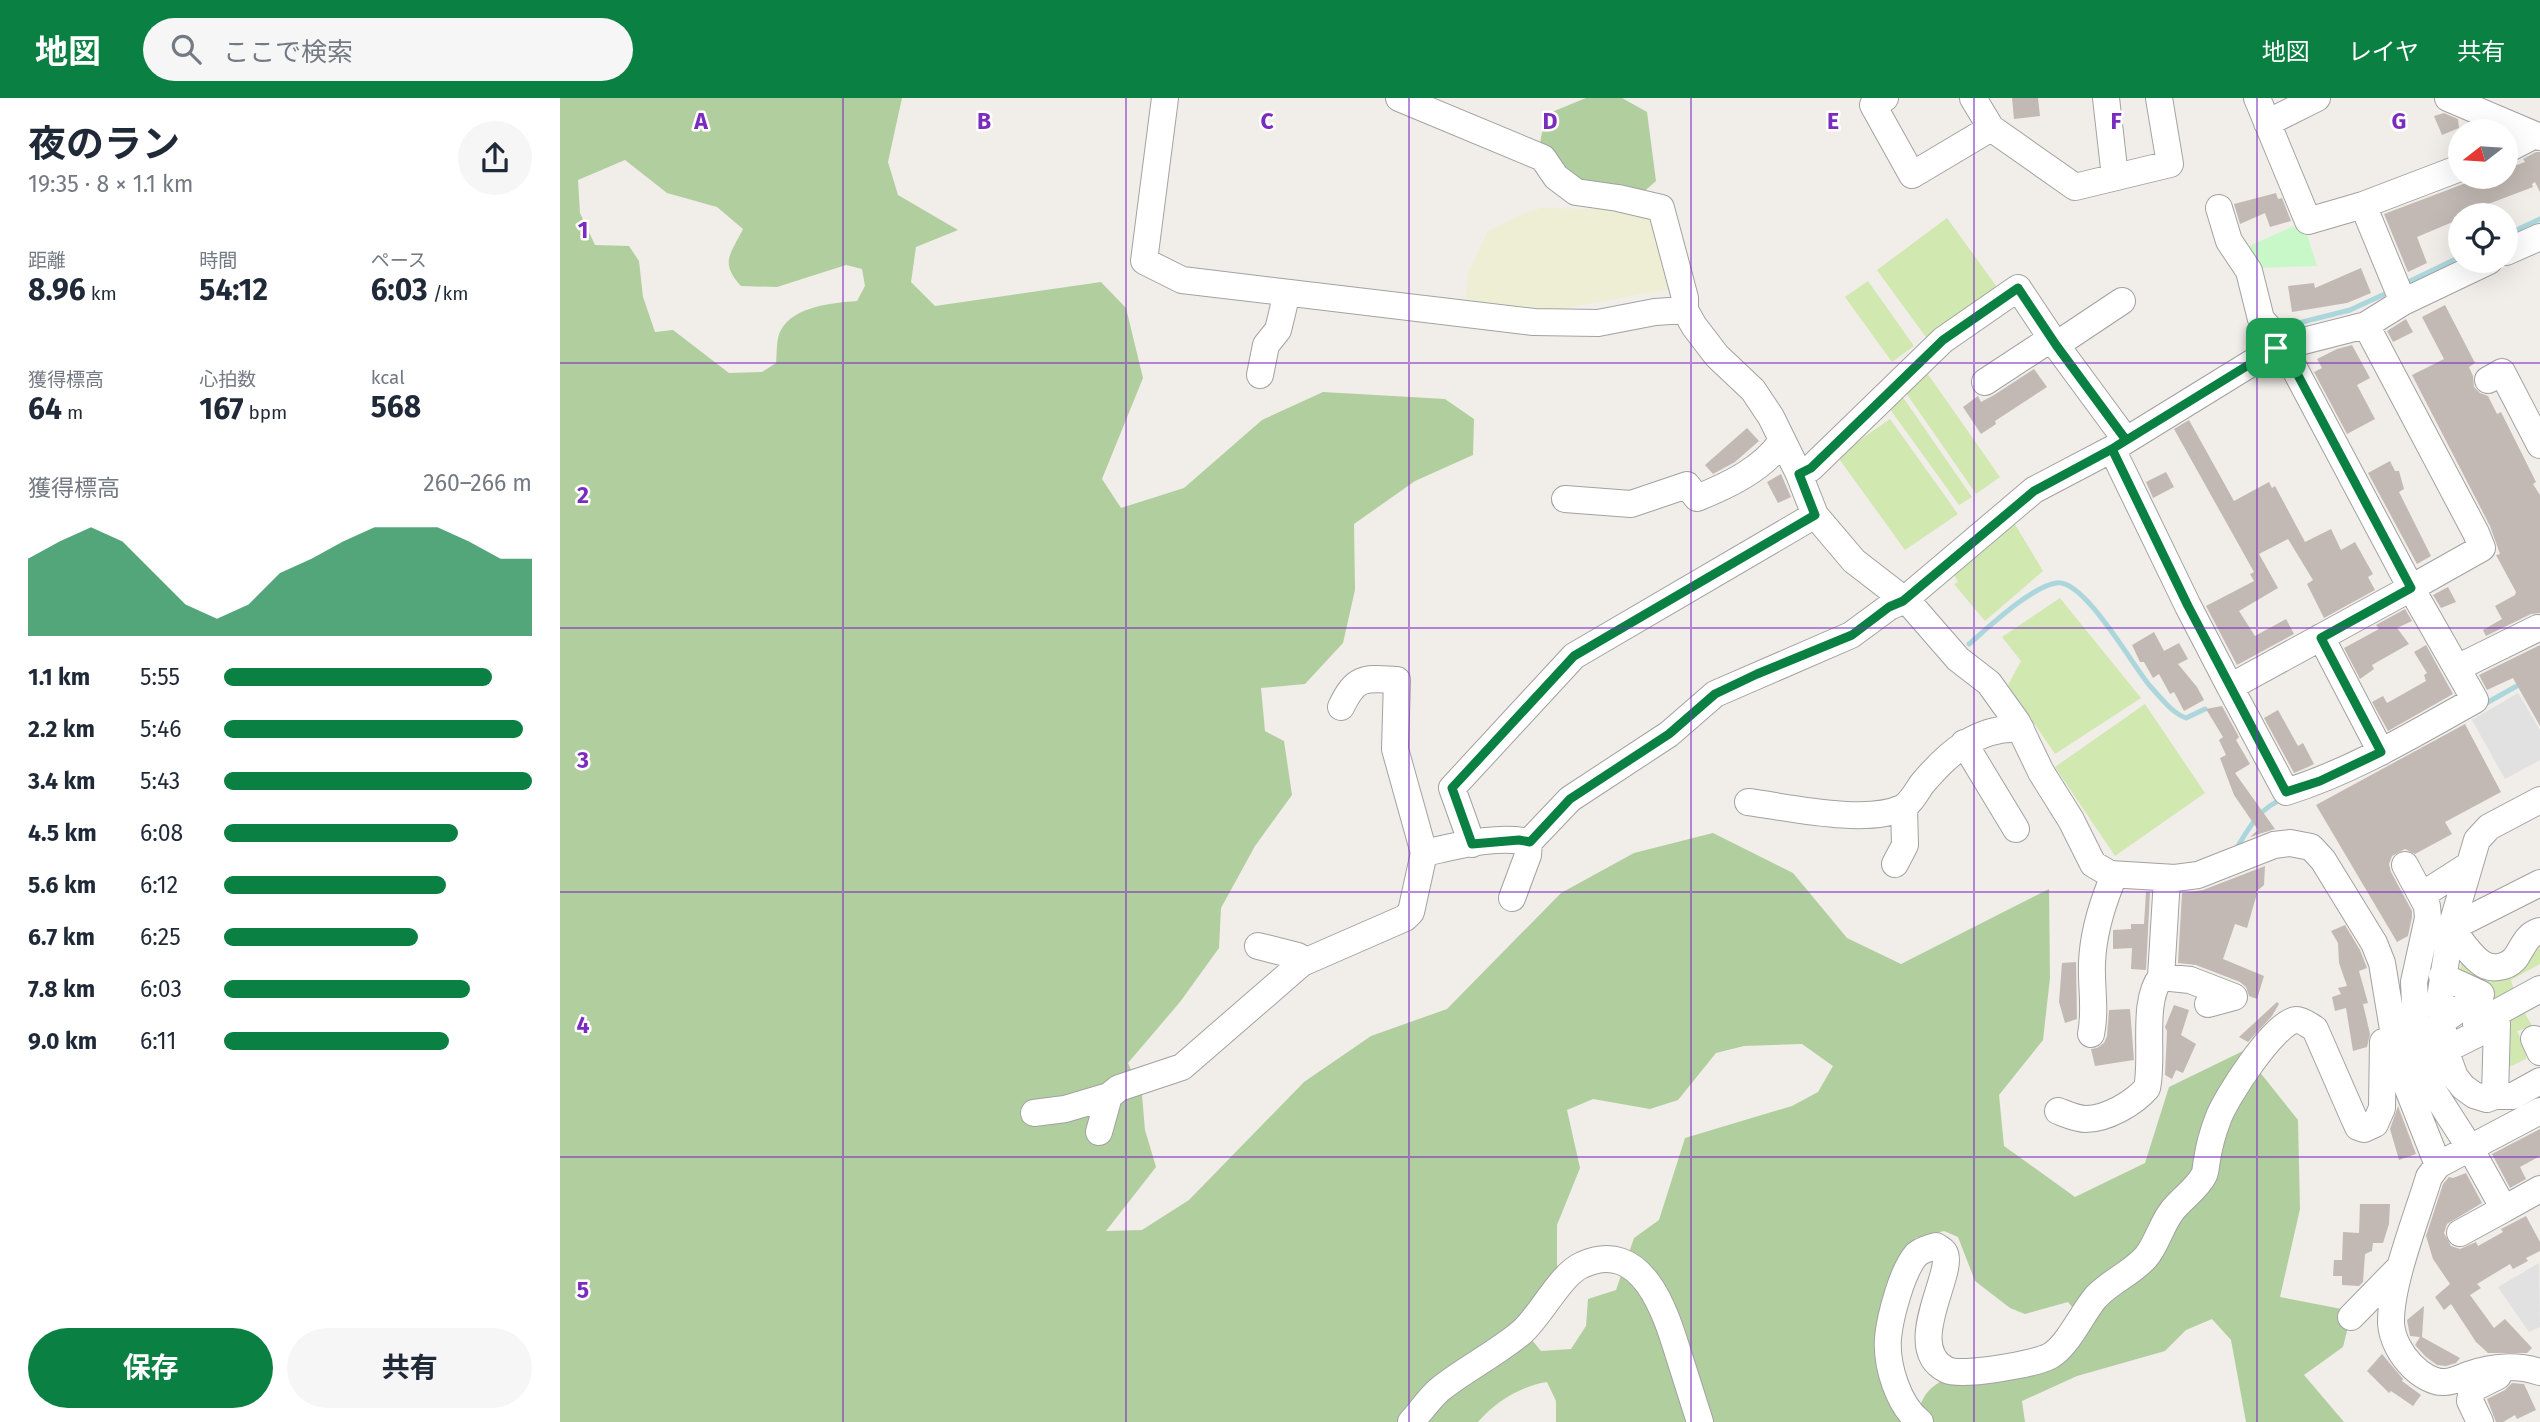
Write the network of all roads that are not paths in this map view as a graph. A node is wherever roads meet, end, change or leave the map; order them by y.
1 (1165, 98) edge
2 (1399, 98) edge
3 (1885, 98) edge
4 (1973, 98) edge
5 (2106, 98) edge
6 (2159, 98) edge
7 (2257, 98) edge
8 (2317, 98) edge
9 (2448, 98) edge
10 (2267, 123) junction
11 (1991, 128) junction
12 (2537, 136) edge
13 (2518, 145) edge
14 (2448, 173) edge
15 (2115, 177) junction
16 (2363, 205) junction
17 (2219, 208) dead end
18 (2537, 245) edge
19 (2518, 249) edge
20 (2449, 273) edge
21 (2398, 289) junction
22 (1287, 293) junction
23 (2122, 300) dead end
24 (1685, 310) junction
25 (2366, 325) junction
26 (2054, 342) junction
27 (2279, 348) junction
28 (1260, 375) dead end
29 (2488, 380) dead end
30 (1985, 382) dead end
31 (2536, 429) edge
32 (1782, 442) junction
33 (2119, 444) junction
34 (1799, 474) junction
35 (1565, 499) dead end
36 (1815, 515) junction
37 (2411, 588) junction
38 (1903, 601) junction
39 (2538, 628) dead end
40 (2321, 638) junction
41 (2457, 668) junction
42 (2231, 687) junction
43 (1341, 707) dead end
44 (2021, 729) junction
45 (1964, 743) junction
46 (2381, 752) junction
47 (2540, 800) edge
48 (1748, 802) dead end
49 (1904, 808) junction
50 (2016, 829) dead end
51 (1530, 842) junction
52 (1472, 844) junction
53 (1424, 853) junction
54 (1895, 864) dead end
55 (2405, 865) dead end
56 (2469, 865) junction
57 (2110, 874) junction
58 (2167, 879) junction
59 (2540, 883) edge
60 (2421, 895) junction
61 (1512, 898) dead end
62 (2451, 928) junction
63 (2540, 931) edge
64 (1258, 946) dead end
65 (1302, 963) junction
66 (2442, 976) junction
67 (2161, 977) junction
68 (2385, 985) junction
69 (2208, 1004) dead end
70 (2537, 1018) edge
71 (2091, 1034) dead end
72 (2443, 1038) junction
73 (2540, 1081) edge
74 (1109, 1096) junction
75 (2495, 1096) junction
76 (2058, 1111) dead end
77 (2540, 1111) edge
78 (1034, 1112) dead end
79 (1099, 1132) dead end
80 (2470, 1149) junction
81 (2438, 1165) junction
82 (2540, 1189) edge
83 (2504, 1209) junction
84 (2460, 1233) dead end
85 (2402, 1264) junction
86 (2351, 1317) dead end
87 (2510, 1367) junction
88 (2540, 1372) edge
89 (2472, 1389) junction
90 (2430, 1395) dead end
91 (1411, 1422) edge
92 (1700, 1422) edge
93 (1920, 1422) edge
94 (2480, 1422) edge

1 - 22 street
2 - 24 street
3 - 11 street
4 - 11 street
5 - 15 street
6 - 15 street
7 - 10 street
8 - 10 street
9 - 12 street
10 - 16 street
11 - 15 street
12 - 13 street
14 - 16 street
16 - 21 street
17 - 27 street
18 - 19 street
20 - 21 street
21 - 25 street
22 - 24 street
22 - 28 street
23 - 26 street
24 - 32 street
25 - 27 street
25 - 37 street
26 - 30 street
26 - 33 street
26 - 34 street
27 - 33 street
27 - 37 street
29 - 31 street
32 - 34 street
32 - 35 street
33 - 38 street
33 - 42 street
34 - 36 street
36 - 38 street
36 - 52 street
37 - 40 street
37 - 41 street
38 - 44 street
38 - 51 street
39 - 41 street
40 - 42 street
40 - 46 street
41 - 46 street
42 - 46 street
43 - 53 street
44 - 45 street
44 - 57 street
45 - 49 street
45 - 50 street
47 - 56 street
48 - 49 street
49 - 54 street
51 - 52 street
51 - 61 street
52 - 53 street
53 - 65 street
55 - 60 street
56 - 60 street
56 - 62 street
57 - 58 street
57 - 71 street
58 - 67 street
58 - 68 street
59 - 62 street
60 - 80 street
62 - 63 street
62 - 66 street
64 - 65 street
65 - 74 street
66 - 72 street
66 - 72 street
67 - 69 street
67 - 76 street
68 - 81 street
68 - 93 street
70 - 72 street
72 - 75 street
72 - 75 street
73 - 75 street
74 - 78 street
74 - 79 street
77 - 80 street
80 - 81 street
80 - 83 street
81 - 85 street
82 - 83 street
83 - 84 street
85 - 86 street
85 - 87 street
87 - 88 street
87 - 89 street
89 - 90 street
89 - 94 street
91 - 92 street

